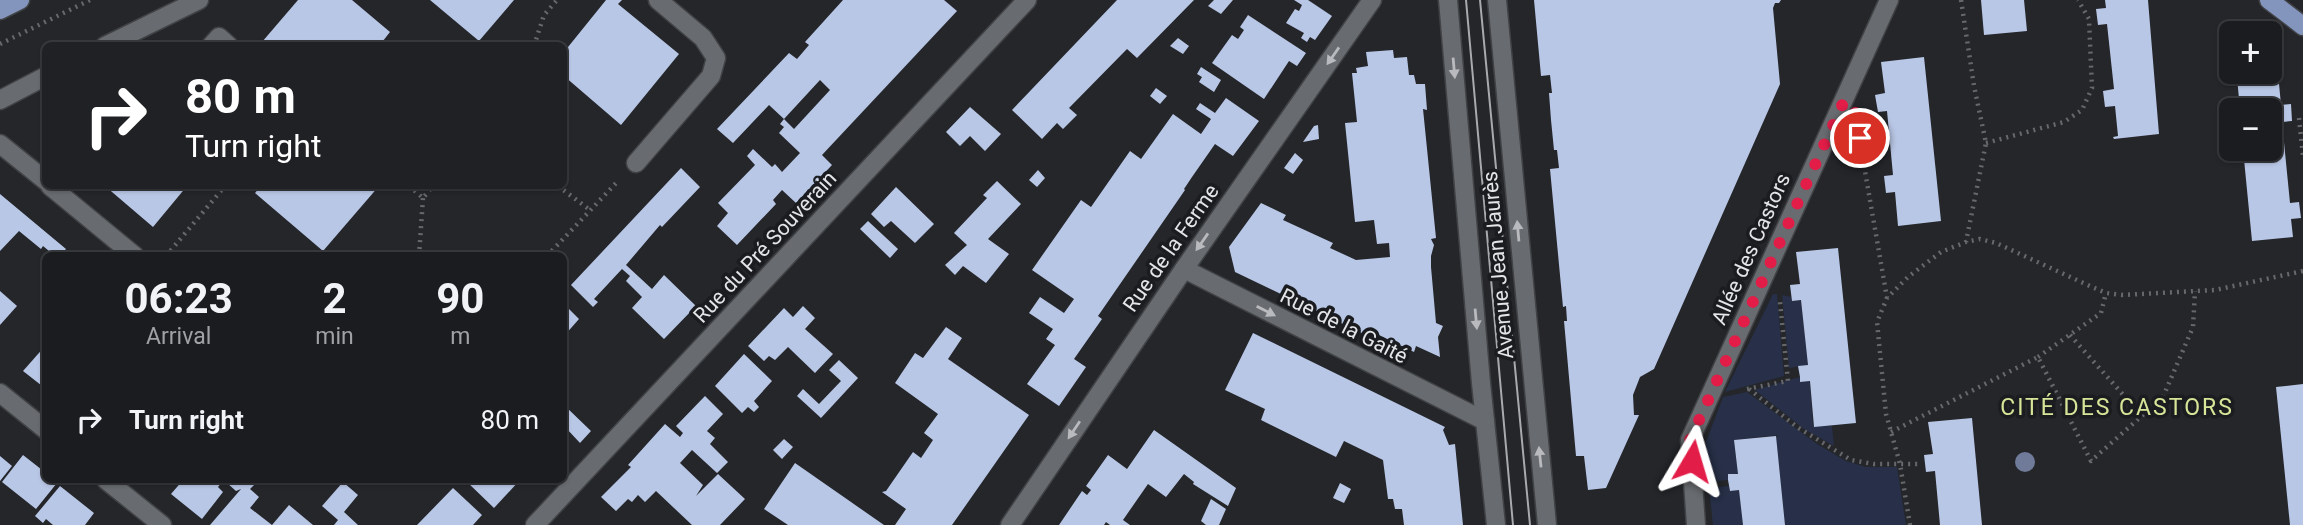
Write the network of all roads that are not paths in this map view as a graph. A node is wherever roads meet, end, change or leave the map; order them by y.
1 (20, 0) edge
2 (199, 0) edge
3 (658, 0) edge
4 (1027, 0) edge
5 (1372, 0) edge
6 (1448, 0) edge
7 (1497, 0) edge
8 (1889, 0) edge
9 (2269, 0) edge
10 (0, 10) edge
11 (2303, 26) edge
12 (118, 42) edge
13 (42, 78) edge
14 (0, 100) edge
15 (0, 144) edge
16 (636, 163) road end
17 (42, 178) edge
18 (54, 189) edge
19 (130, 252) edge
20 (1184, 269) junction
21 (0, 393) edge
22 (1485, 421) junction
23 (42, 427) edge
24 (110, 483) edge
25 (162, 525) edge
26 (535, 525) edge
27 (1010, 525) edge
28 (1496, 525) edge
29 (1547, 525) edge
30 (1696, 525) edge

1 - 10 main road
2 - 12 street
3 - 16 street
4 - 26 street, Rue du Pré Souverain
5 -> 20 street, Rue de la Ferme
6 -> 22 street, Avenue Jean Jaurès
29 -> 7 street, Avenue Jean Jaurès
8 - 30 street, Allée des Castors
9 - 11 main road
13 - 14 street
15 - 17 street
18 - 19 street
20 -> 22 street, Rue de la Gaité
20 -> 27 street, Rue de la Ferme
21 - 23 street
22 - 28 street, Avenue Jean Jaurès
24 - 25 street

